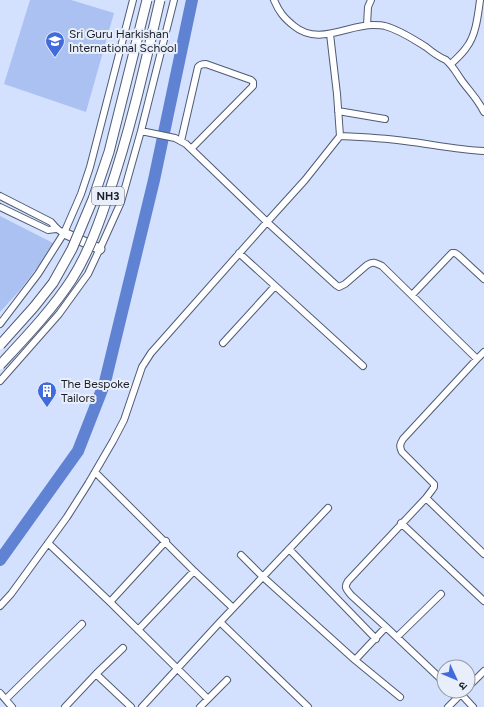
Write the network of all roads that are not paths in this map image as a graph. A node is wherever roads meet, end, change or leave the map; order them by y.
1 (134, 0) edge
2 (147, 0) edge
3 (160, 0) edge
4 (174, 0) edge
5 (274, 0) edge
6 (371, 0) edge
7 (480, 0) edge
8 (367, 25) junction
9 (330, 34) junction
10 (451, 64) junction
11 (338, 111) junction
12 (484, 112) edge
13 (385, 119) dead end
14 (141, 131) junction
15 (340, 136) junction
16 (181, 141) junction
17 (191, 149) junction
18 (484, 151) edge
19 (0, 196) edge
20 (0, 207) edge
21 (266, 222) junction
22 (60, 231) junction
23 (100, 249) junction
24 (239, 253) junction
25 (484, 279) edge
26 (275, 286) junction
27 (412, 295) junction
28 (0, 324) edge
29 (223, 343) dead end
30 (0, 346) edge
31 (484, 352) edge
32 (477, 359) junction
33 (0, 365) edge
34 (363, 366) dead end
35 (0, 381) edge
36 (95, 472) junction
37 (426, 498) junction
38 (328, 508) dead end
39 (402, 523) junction
40 (166, 541) junction
41 (48, 543) junction
42 (289, 549) junction
43 (241, 554) dead end
44 (484, 554) edge
45 (194, 571) junction
46 (263, 576) junction
47 (441, 594) dead end
48 (484, 601) edge
49 (110, 602) junction
50 (0, 606) edge
51 (233, 608) junction
52 (220, 622) junction
53 (82, 624) dead end
54 (386, 628) junction
55 (138, 630) junction
56 (397, 637) junction
57 (376, 639) junction
58 (123, 648) dead end
59 (356, 660) junction
60 (177, 668) junction
61 (484, 670) edge
62 (96, 674) junction
63 (436, 674) edge
64 (476, 678) edge
65 (227, 680) dead end
66 (0, 693) edge
67 (400, 697) dead end
68 (6, 699) junction
69 (208, 699) junction
70 (456, 699) edge
71 (466, 699) edge
72 (12, 707) edge
73 (65, 707) edge
74 (131, 707) edge
75 (142, 707) edge
76 (200, 707) edge
77 (308, 707) edge
78 (448, 707) edge
79 (473, 707) edge

1 - 22 street
2 - 30 highway, NH3, bridge
3 - 33 highway, NH3, bridge
4 - 14 street
5 - 9 street
6 - 8 street
7 - 10 street
8 - 9 street
8 - 10 street
9 - 11 street
10 - 12 street
11 - 13 street
11 - 15 street
14 - 16 street
14 - 23 street
15 - 18 street
15 - 21 street
16 - 17 street
16 - 17 street
17 - 21 street
19 - 22 street
20 - 22 street
21 - 24 street
21 - 27 street
22 - 23 highway
22 - 28 street
23 - 35 street
24 - 26 street
24 - 36 street
25 - 27 street
26 - 29 street
26 - 34 street
27 - 32 street
31 - 32 street
32 - 37 street
36 - 40 street
36 - 41 street
37 - 39 street
37 - 44 street
38 - 42 street
39 - 48 street
39 - 54 street
40 - 45 street
40 - 49 street
41 - 49 street
41 - 50 street
42 - 46 street
42 - 57 street
43 - 46 street
45 - 51 street
45 - 55 street
46 - 51 street
46 - 59 street
47 - 56 street
49 - 55 street
51 - 52 street
52 - 60 street
52 - 77 street
53 - 68 street
54 - 56 street
54 - 57 street
55 - 60 street
56 - 63 street
57 - 59 street
58 - 62 street
59 - 67 street
60 - 69 street
60 - 75 street
61 - 64 street
62 - 73 street
62 - 74 street
65 - 69 street
66 - 68 street
68 - 72 street
69 - 76 street
70 - 78 street
71 - 79 street

